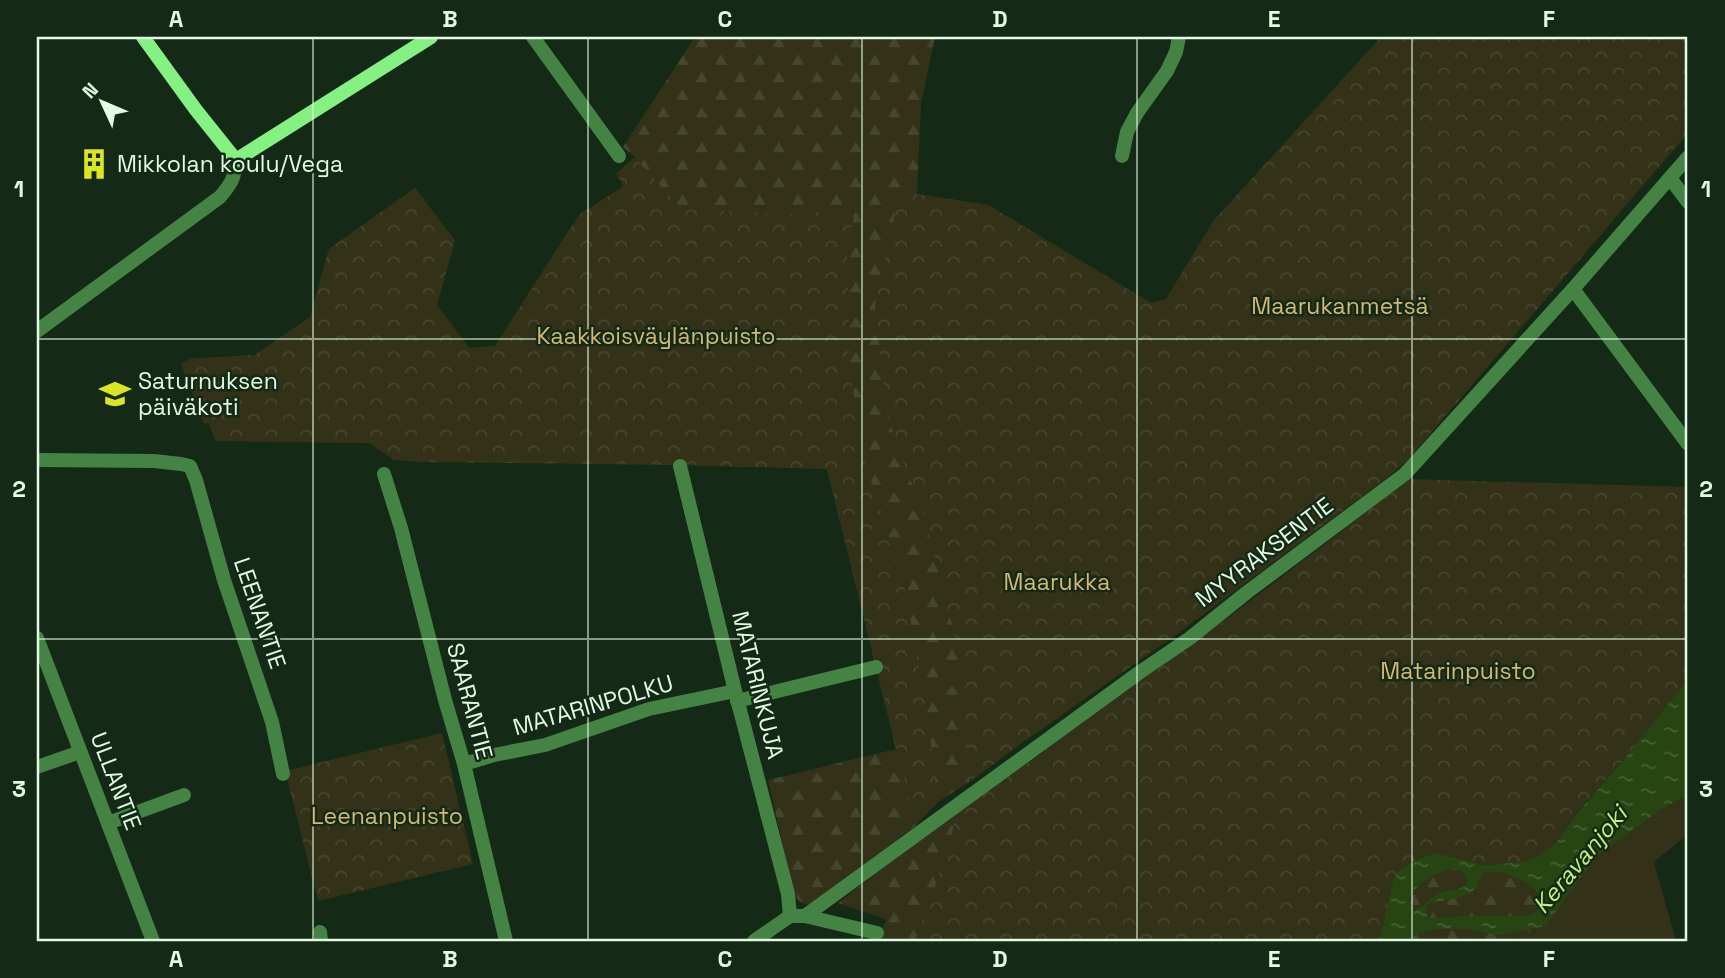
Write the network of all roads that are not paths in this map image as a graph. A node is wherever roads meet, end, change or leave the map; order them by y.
1 (143, 37) edge
2 (431, 37) edge
3 (533, 37) edge
4 (1179, 37) edge
5 (618, 156) dead end
6 (1122, 156) dead end
7 (1688, 157) edge
8 (236, 160) junction
9 (1670, 178) junction
10 (1688, 202) edge
11 (1573, 289) junction
12 (37, 331) edge
13 (1688, 444) edge
14 (37, 460) edge
15 (681, 466) dead end
16 (384, 474) dead end
17 (37, 638) edge
18 (876, 667) dead end
19 (736, 696) junction
20 (80, 752) junction
21 (464, 764) junction
22 (37, 767) edge
23 (283, 774) dead end
24 (184, 795) dead end
25 (108, 823) junction
26 (790, 916) junction
27 (806, 916) junction
28 (877, 933) dead end
29 (153, 941) edge
30 (506, 941) edge
31 (754, 941) edge

1 - 8 street
2 - 8 street
3 - 5 street
4 - 6 street
7 - 9 street, MYYRAKSENTIE
8 - 12 street
9 - 10 street
9 - 11 street, MYYRAKSENTIE
11 - 13 street
11 - 27 street, MYYRAKSENTIE
14 - 23 street, LEENANTIE
15 - 19 street, MATARINKUJA
16 - 21 street, SAARANTIE
17 - 20 street, ULLANTIE
18 - 19 street, MATARINPOLKU
19 - 21 street, MATARINPOLKU
19 - 26 street, MATARINKUJA
20 - 22 street
20 - 25 street, ULLANTIE
21 - 30 street, SAARANTIE
24 - 25 street
25 - 29 street, ULLANTIE
26 - 27 street
26 - 31 street
27 - 28 street

